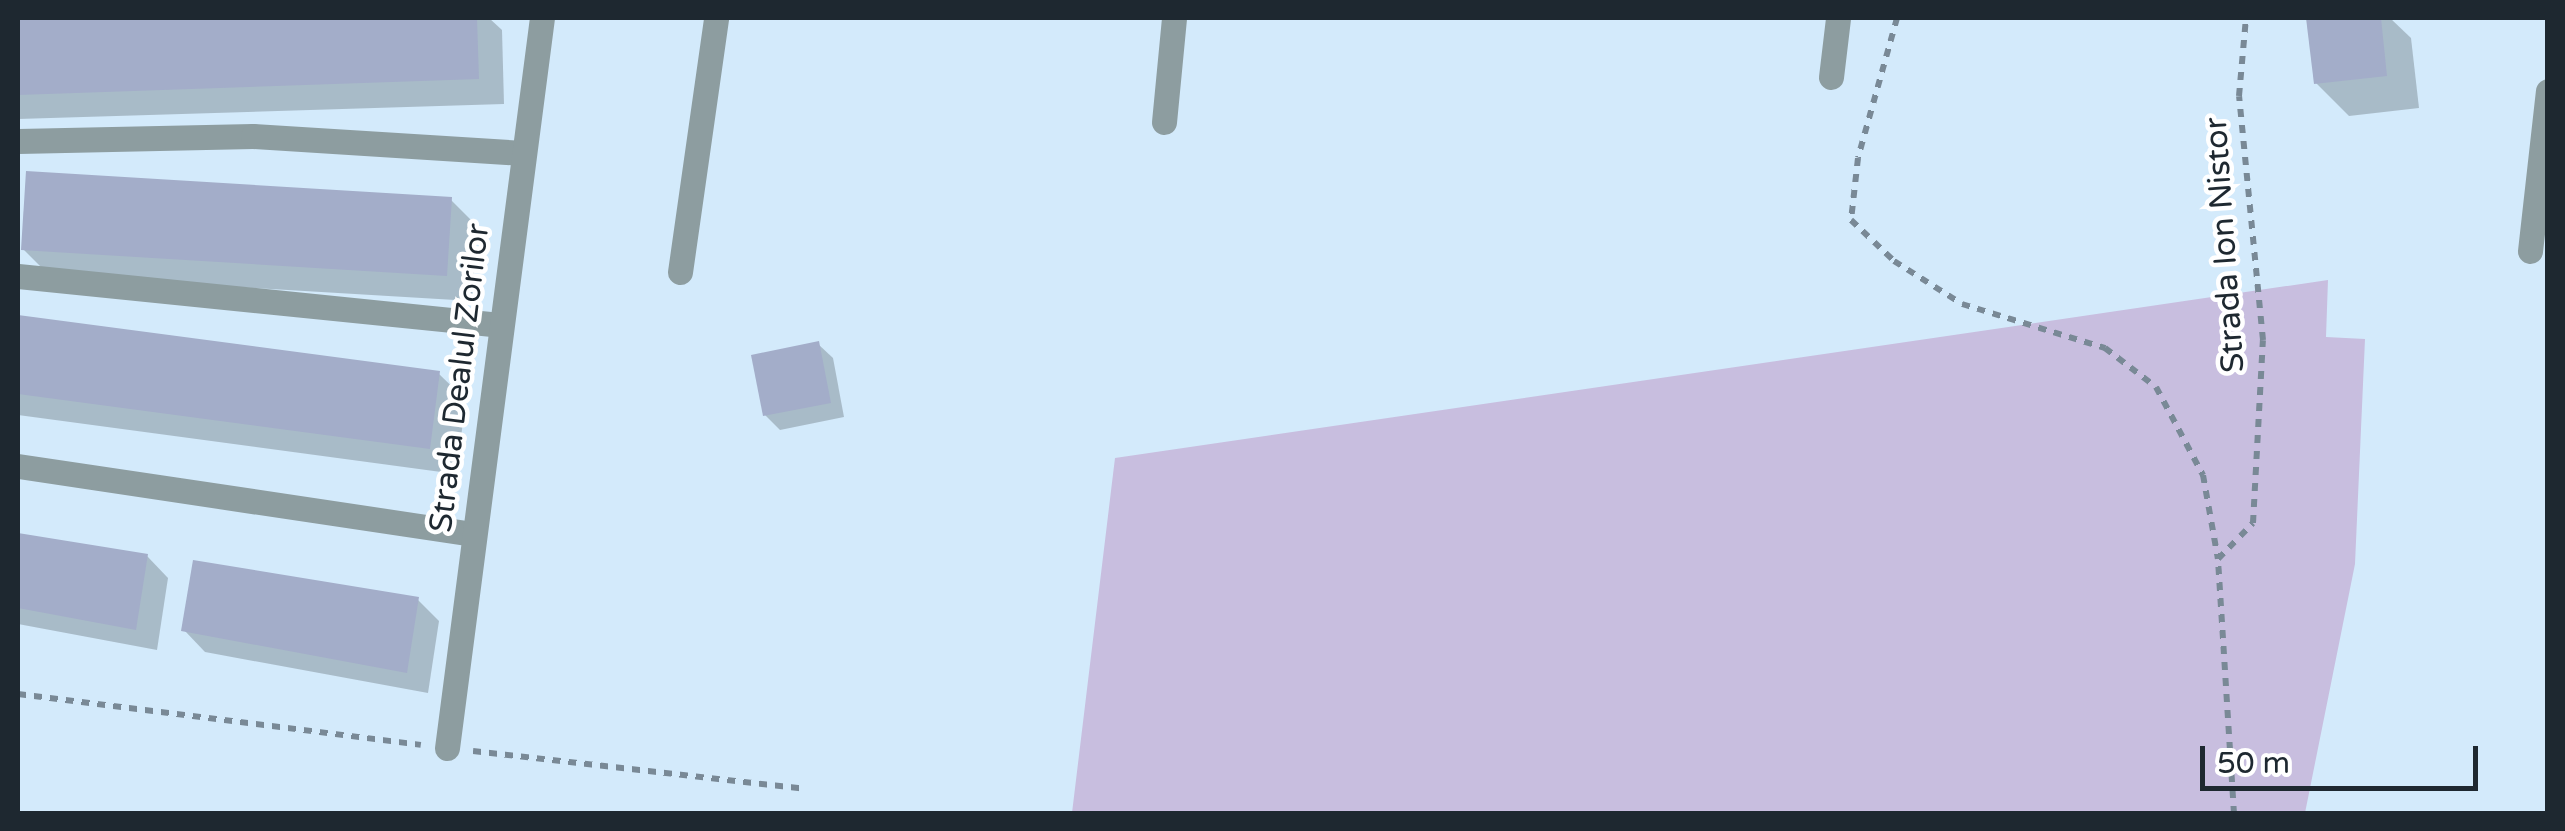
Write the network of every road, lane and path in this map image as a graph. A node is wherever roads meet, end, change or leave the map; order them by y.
1 (542, 18) edge
2 (716, 18) edge
3 (1174, 18) edge
4 (1838, 18) edge
5 (1896, 18) edge
6 (2246, 18) edge
7 (1831, 77) dead end
8 (2548, 92) edge
9 (1164, 122) dead end
10 (18, 141) edge
11 (522, 153) junction
12 (2530, 251) dead end
13 (680, 272) dead end
14 (18, 276) edge
15 (500, 325) junction
16 (18, 466) edge
17 (473, 534) junction
18 (2218, 559) junction
19 (18, 694) edge
20 (447, 748) junction
21 (805, 788) dead end
22 (2234, 814) edge

1 - 11 street, Strada Dealul Zorilor
2 - 13 street
3 - 9 street
4 - 7 street
5 - 18 path
6 - 18 path, Strada Ion Nistor
8 - 12 street
10 - 11 street
11 - 15 street, Strada Dealul Zorilor
14 - 15 street
15 - 17 street, Strada Dealul Zorilor
16 - 17 street
17 - 20 street, Strada Dealul Zorilor
18 - 22 path
19 - 20 path
20 - 21 path

